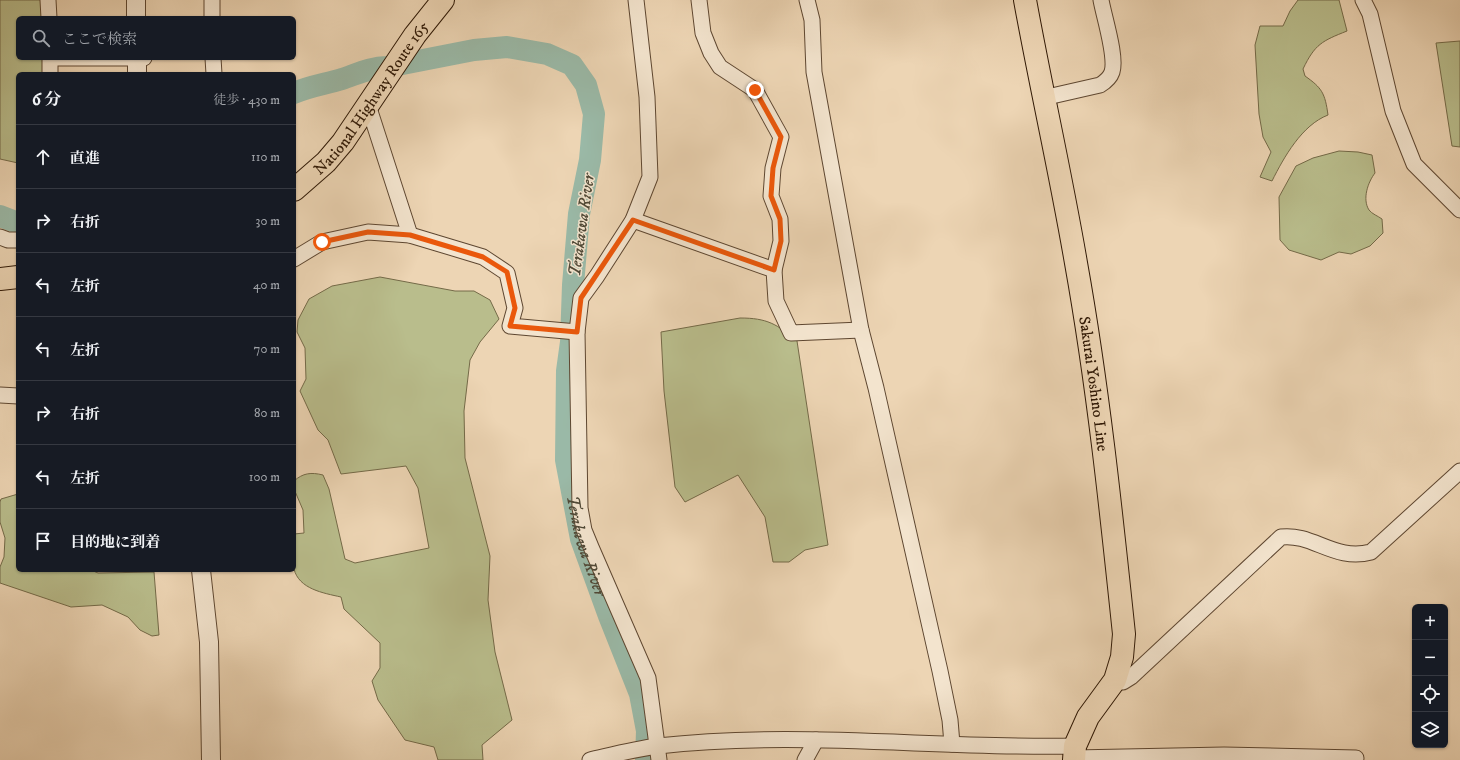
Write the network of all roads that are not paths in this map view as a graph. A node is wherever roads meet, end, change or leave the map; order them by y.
1 (48, 0) edge
2 (136, 0) edge
3 (212, 0) edge
4 (443, 0) edge
5 (636, 0) edge
6 (699, 0) edge
7 (807, 0) edge
8 (1026, 0) edge
9 (1101, 0) edge
10 (1364, 0) edge
11 (49, 16) edge
12 (136, 16) edge
13 (212, 16) edge
14 (50, 60) edge
15 (137, 60) edge
16 (213, 60) edge
17 (50, 72) edge
18 (137, 72) edge
19 (214, 72) edge
20 (1043, 98) junction
21 (368, 105) junction
22 (296, 188) edge
23 (1460, 210) edge
24 (633, 220) junction
25 (410, 235) junction
26 (0, 237) edge
27 (16, 240) edge
28 (296, 258) edge
29 (774, 270) junction
30 (16, 277) edge
31 (0, 278) edge
32 (861, 330) junction
33 (572, 331) junction
34 (0, 396) edge
35 (16, 396) edge
36 (1460, 471) edge
37 (202, 572) edge
38 (1115, 680) junction
39 (816, 740) junction
40 (952, 744) junction
41 (656, 751) edge
42 (1075, 754) edge
43 (1356, 758) dead end
44 (211, 760) edge
45 (590, 760) edge
46 (805, 760) edge

1 - 11 street
2 - 12 street
3 - 13 street
4 - 21 main road, National Highway Route 165
5 - 24 street
6 - 29 street
7 - 32 street
8 - 20 main road, Sakurai Yoshino Line
9 - 20 street
10 - 23 street
14 - 17 street
15 - 18 street
16 - 19 street
20 - 38 main road, Sakurai Yoshino Line
21 - 22 main road, National Highway Route 165
21 - 25 street
24 - 29 street
24 - 33 street
25 - 28 street
25 - 33 street
26 - 27 street
29 - 32 street
30 - 31 main road
32 - 40 street
33 - 41 street
34 - 35 street
36 - 38 street
37 - 44 street
38 - 42 main road, Sakurai Yoshino Line
39 - 40 street
39 - 41 street
39 - 46 street
40 - 42 street
41 - 45 street
42 - 43 street

